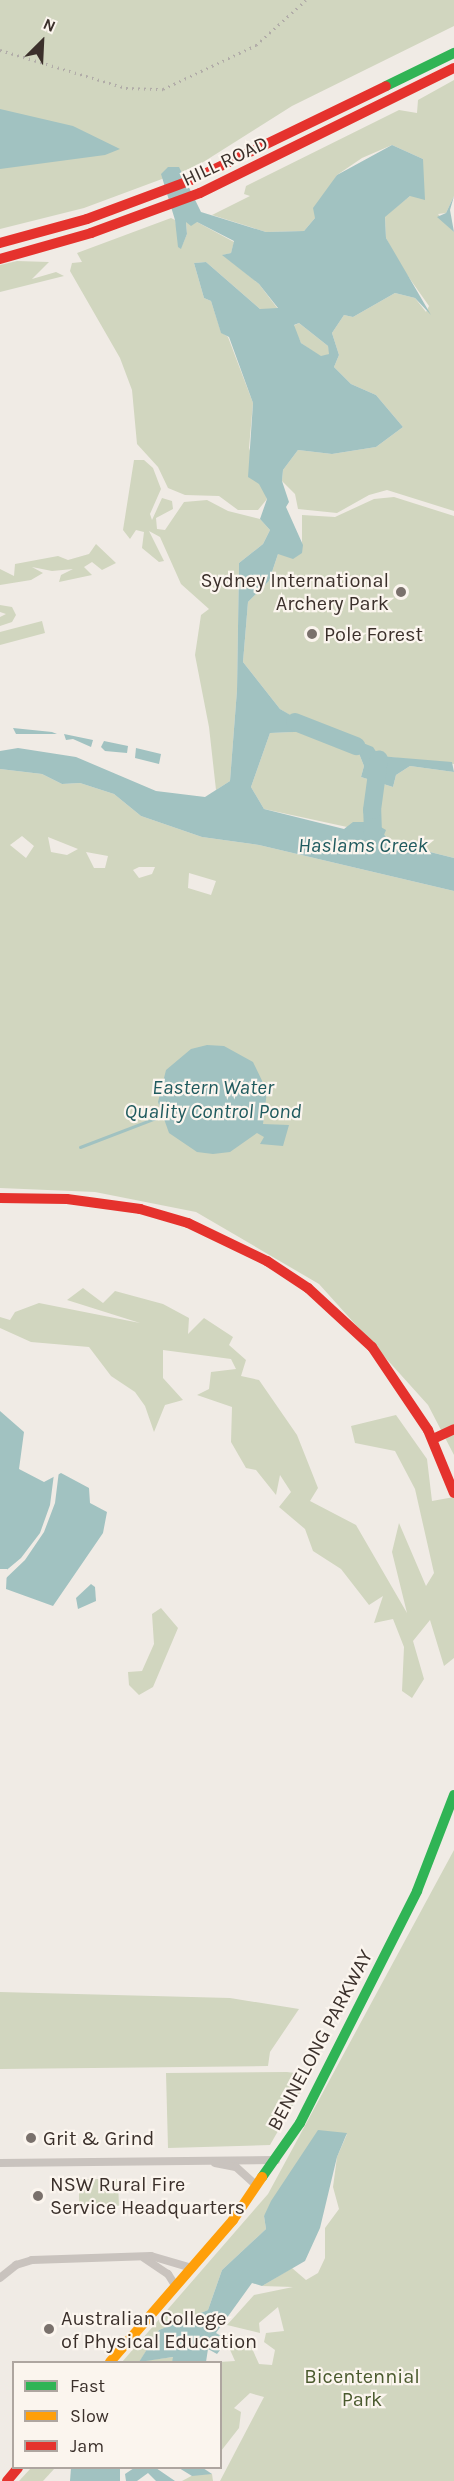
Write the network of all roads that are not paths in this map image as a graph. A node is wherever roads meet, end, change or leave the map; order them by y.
1 (454, 53) edge
2 (454, 68) edge
3 (0, 243) edge
4 (0, 259) edge
5 (0, 1198) edge
6 (454, 1429) edge
7 (433, 1439) junction
8 (454, 1493) edge
9 (454, 1795) edge
10 (209, 2160) junction
11 (276, 2160) junction
12 (0, 2163) edge
13 (257, 2186) junction
14 (144, 2258) junction
15 (192, 2268) junction
16 (0, 2278) edge
17 (176, 2287) junction
18 (111, 2361) edge
19 (17, 2469) edge
20 (7, 2481) edge

1 - 3 street, HILL ROAD
2 - 4 street, HILL ROAD
5 - 7 street
6 - 7 street
7 - 8 street
9 - 11 street, BENNELONG PARKWAY
10 - 11 street
10 - 12 street
10 - 13 street
11 - 13 street, BENNELONG PARKWAY
13 - 15 street, BENNELONG PARKWAY
14 - 15 street
14 - 16 street
14 - 17 street
15 - 17 street, BENNELONG PARKWAY
17 - 18 street, BENNELONG PARKWAY
19 - 20 street

